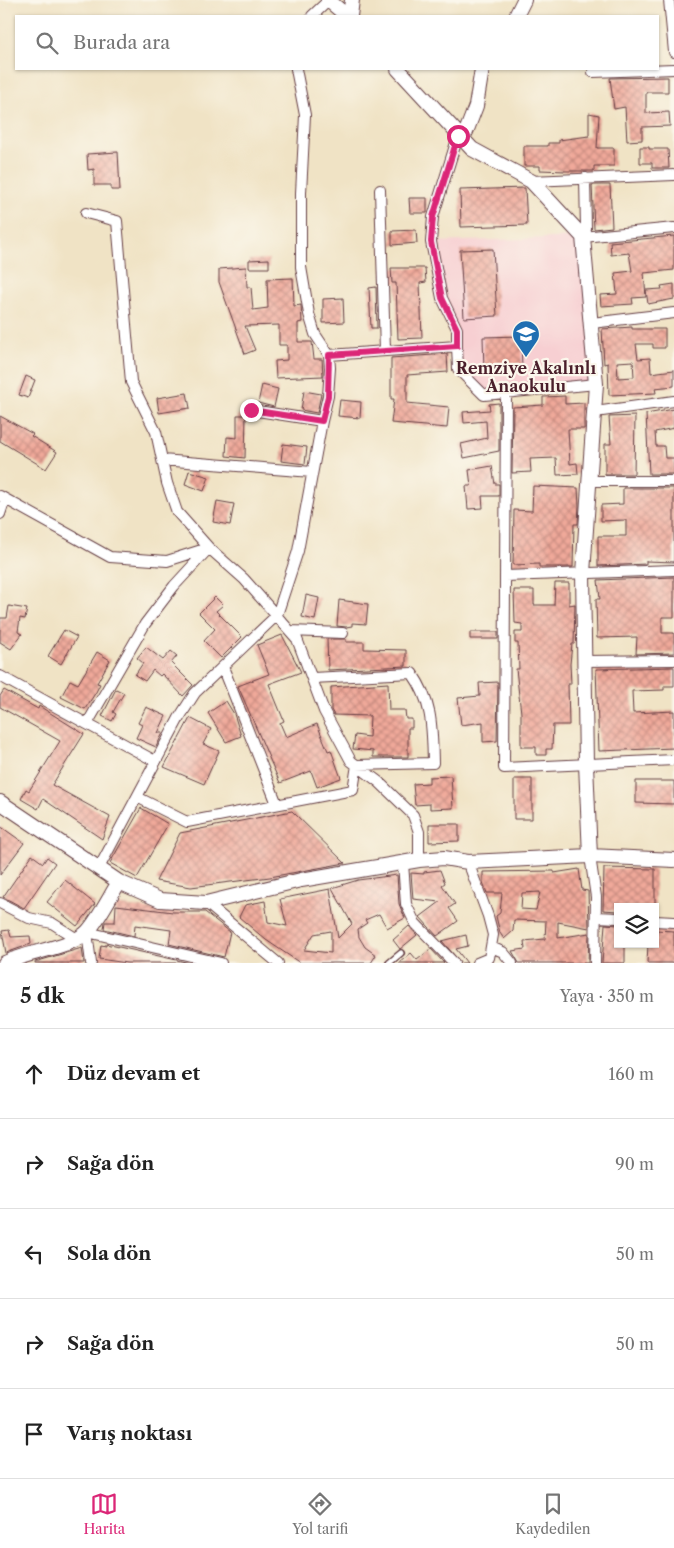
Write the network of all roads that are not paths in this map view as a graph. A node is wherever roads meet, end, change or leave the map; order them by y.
1 (328, 0) edge
2 (352, 0) edge
3 (524, 0) edge
4 (668, 0) edge
5 (672, 13) edge
6 (313, 15) edge
7 (347, 15) edge
8 (348, 15) edge
9 (516, 15) edge
10 (674, 52) edge
11 (674, 69) edge
12 (296, 70) edge
13 (399, 70) edge
14 (482, 70) edge
15 (647, 70) edge
16 (659, 70) edge
17 (593, 72) dead end
18 (458, 136) junction
19 (674, 175) edge
20 (585, 178) junction
21 (531, 181) junction
22 (380, 190) dead end
23 (86, 213) dead end
24 (674, 228) edge
25 (583, 237) junction
26 (674, 313) edge
27 (592, 323) junction
28 (457, 346) junction
29 (385, 350) junction
30 (329, 355) junction
31 (596, 384) junction
32 (506, 393) junction
33 (674, 401) edge
34 (251, 410) dead end
35 (595, 412) junction
36 (322, 421) junction
37 (162, 460) junction
38 (312, 472) junction
39 (591, 481) junction
40 (674, 481) edge
41 (3, 497) edge
42 (0, 514) edge
43 (209, 548) junction
44 (674, 570) edge
45 (583, 573) junction
46 (505, 576) junction
47 (277, 616) junction
48 (290, 631) junction
49 (343, 633) dead end
50 (674, 660) edge
51 (585, 661) junction
52 (223, 667) junction
53 (0, 676) edge
54 (312, 678) junction
55 (87, 724) junction
56 (674, 760) edge
57 (156, 761) junction
58 (586, 764) junction
59 (357, 765) junction
60 (137, 797) junction
61 (0, 802) edge
62 (277, 804) junction
63 (590, 856) junction
64 (419, 860) junction
65 (674, 860) edge
66 (403, 862) junction
67 (468, 862) junction
68 (99, 868) junction
69 (119, 882) junction
70 (206, 903) junction
71 (2, 907) edge
72 (596, 917) junction
73 (614, 918) edge
74 (659, 921) edge
75 (674, 922) edge
76 (82, 936) junction
77 (491, 947) junction
78 (401, 953) dead end
79 (6, 963) edge
80 (91, 963) edge
81 (221, 963) edge
82 (278, 963) edge
83 (390, 963) edge
84 (454, 963) edge
85 (478, 963) edge
86 (512, 963) edge
87 (595, 963) edge

1 - 6 street
1 - 7 street
2 - 8 street
3 - 9 street
4 - 5 street
5 - 10 street
11 - 16 street
12 - 30 street
13 - 18 street
14 - 18 street
15 - 17 street
18 - 21 street
18 - 28 street
19 - 20 street
20 - 21 street
20 - 25 street
21 - 25 street
22 - 29 street
23 - 37 street
24 - 25 street
25 - 27 street
26 - 27 street
27 - 31 street
28 - 29 street
28 - 32 street
29 - 30 street
30 - 36 street
31 - 32 street
31 - 35 street
32 - 46 street
33 - 35 street
34 - 36 street
35 - 39 street
36 - 38 street
37 - 38 street
37 - 43 street
38 - 47 street
39 - 40 street
39 - 45 street
41 - 42 street
41 - 43 street
43 - 47 street
43 - 55 street
44 - 45 street
45 - 46 street
45 - 51 street
46 - 58 street
47 - 48 street
47 - 52 street
48 - 49 street
48 - 54 street
50 - 51 street
51 - 58 street
52 - 57 street
52 - 62 street
53 - 55 street
54 - 59 street
54 - 59 street
55 - 57 street
56 - 58 street
57 - 60 street
58 - 63 street
59 - 62 street
59 - 64 street
60 - 62 street
60 - 68 street
61 - 68 street
63 - 65 street
63 - 67 street
63 - 72 street
64 - 66 street
64 - 67 street
66 - 70 street
66 - 84 street
67 - 77 street
68 - 69 street
69 - 70 street
69 - 76 street
70 - 82 street
71 - 76 street
72 - 73 street
72 - 87 street
74 - 75 street
76 - 79 street
76 - 80 street
76 - 81 street
77 - 85 street
77 - 86 street
78 - 83 lane

